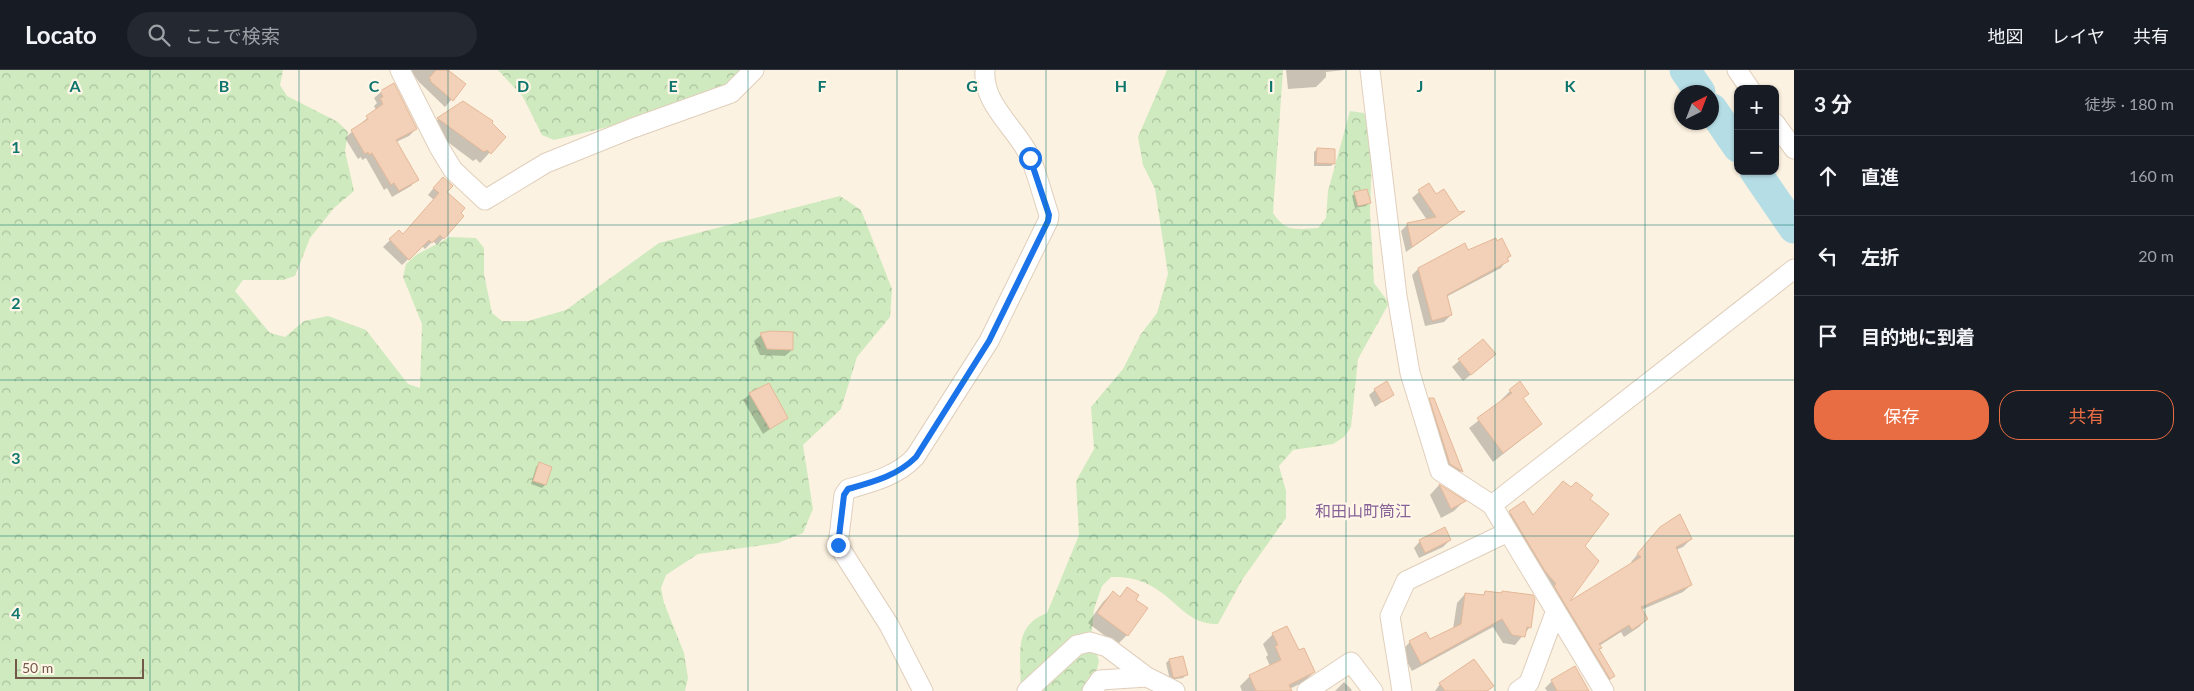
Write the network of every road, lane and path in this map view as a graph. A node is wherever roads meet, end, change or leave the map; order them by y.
1 (400, 70) edge
2 (754, 70) edge
3 (985, 70) edge
4 (1370, 70) edge
5 (1736, 70) edge
6 (1747, 85) edge
7 (1779, 128) edge
8 (1794, 149) edge
9 (1792, 270) edge
10 (1492, 505) junction
11 (1508, 532) junction
12 (1555, 613) junction
13 (1148, 677) junction
14 (923, 691) edge
15 (1027, 691) edge
16 (1092, 691) edge
17 (1175, 691) edge
18 (1307, 691) edge
19 (1374, 691) edge
20 (1402, 691) edge
21 (1518, 691) edge
22 (1604, 691) edge

1 - 2 street
3 - 14 street
4 - 10 street
5 - 6 street
7 - 8 street
9 - 10 street
10 - 11 street
11 - 12 street
11 - 20 street
12 - 21 street
12 - 22 street
13 - 15 street
13 - 16 street
13 - 17 street
18 - 19 street

